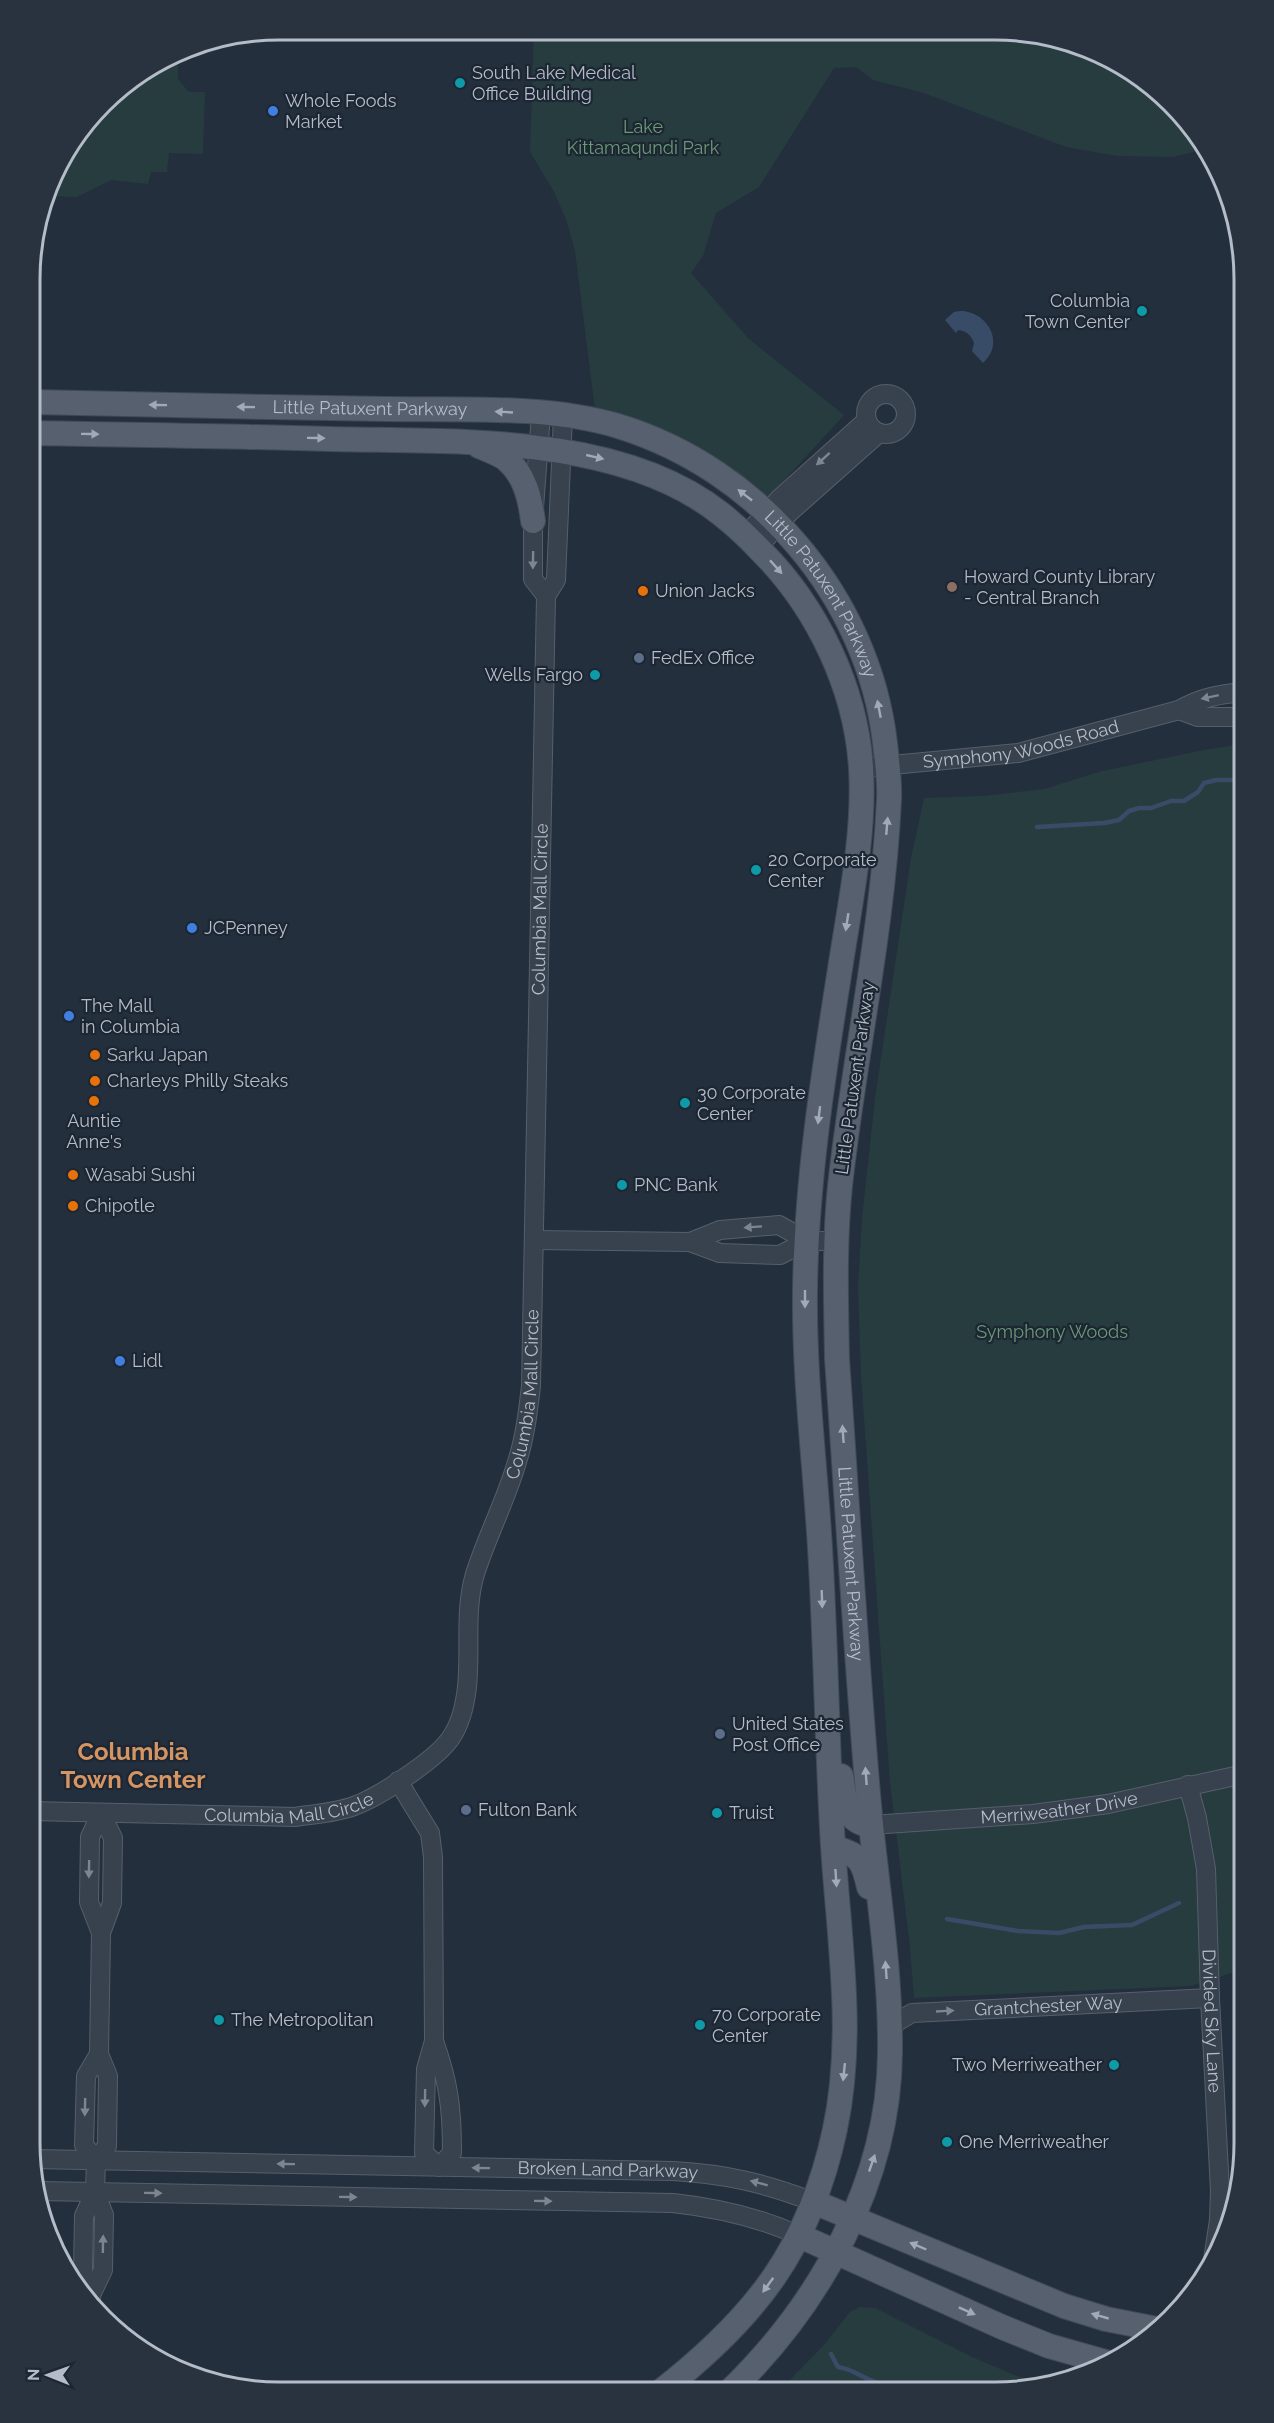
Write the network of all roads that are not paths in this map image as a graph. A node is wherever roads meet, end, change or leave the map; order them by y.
1 (40, 402) edge
2 (552, 415) junction
3 (873, 427) dead end
4 (40, 433) edge
5 (472, 442) junction
6 (549, 449) junction
7 (773, 518) junction
8 (533, 520) junction
9 (751, 541) junction
10 (546, 596) junction
11 (1234, 693) edge
12 (1179, 710) junction
13 (1234, 717) edge
14 (888, 766) junction
15 (861, 768) junction
16 (535, 1240) junction
17 (807, 1241) junction
18 (836, 1241) junction
19 (690, 1242) junction
20 (818, 1520) junction
21 (850, 1543) junction
22 (820, 1547) junction
23 (827, 1716) junction
24 (862, 1717) junction
25 (1234, 1776) edge
26 (398, 1781) junction
27 (1188, 1785) junction
28 (40, 1811) edge
29 (101, 1813) junction
30 (871, 1825) junction
31 (834, 1848) junction
32 (884, 1941) junction
33 (1210, 1998) junction
34 (890, 2026) junction
35 (434, 2041) junction
36 (41, 2159) edge
37 (96, 2160) junction
38 (439, 2167) junction
39 (45, 2191) edge
40 (95, 2192) junction
41 (814, 2202) junction
42 (853, 2218) junction
43 (1218, 2229) edge
44 (800, 2236) junction
45 (837, 2253) junction
46 (94, 2293) edge
47 (1147, 2327) edge
48 (1097, 2359) edge
49 (672, 2382) edge
50 (738, 2382) edge

2 -> 1 main road, Little Patuxent Parkway
2 - 6 street, Columbia Mall Circle
7 -> 2 main road, Little Patuxent Parkway
3 - 7 street
4 -> 5 main road, Little Patuxent Parkway
5 - 6 main road, Little Patuxent Parkway
5 - 8 main road
6 - 8 street, Columbia Mall Circle
6 -> 9 main road, Little Patuxent Parkway
6 - 10 street, Columbia Mall Circle
7 - 9 street
14 -> 7 main road, Little Patuxent Parkway
8 -> 10 street, Columbia Mall Circle
9 -> 15 main road, Little Patuxent Parkway
10 - 16 street, Columbia Mall Circle
11 -> 12 street, Symphony Woods Road
12 - 13 street, Symphony Woods Road
12 - 14 street, Symphony Woods Road
14 - 15 street, Symphony Woods Road
18 -> 14 main road, Little Patuxent Parkway
15 -> 17 main road, Little Patuxent Parkway
16 - 19 street
16 - 26 street, Columbia Mall Circle
17 - 18 street
17 - 19 street
17 -> 19 street
17 -> 20 main road, Little Patuxent Parkway
21 -> 18 main road, Little Patuxent Parkway
20 - 21 main road
20 - 22 main road, Little Patuxent Parkway
21 - 24 main road, Little Patuxent Parkway
22 -> 23 main road, Little Patuxent Parkway
22 - 24 main road
23 - 30 main road
23 - 31 main road, Little Patuxent Parkway
30 -> 24 main road, Little Patuxent Parkway
25 - 27 street, Merriweather Drive
26 - 29 street, Columbia Mall Circle
26 - 35 street
27 - 30 street, Merriweather Drive
27 - 33 street, Divided Sky Lane
28 - 29 street, Columbia Mall Circle
29 - 37 street
30 - 32 main road, Little Patuxent Parkway
31 - 32 main road
31 -> 41 main road, Little Patuxent Parkway
34 -> 32 main road, Little Patuxent Parkway
34 -> 33 street, Grantchester Way
33 - 43 street, Divided Sky Lane
42 -> 34 main road, Little Patuxent Parkway
35 - 38 street
35 -> 38 street
36 - 37 street, Broken Land Parkway
38 -> 37 street, Broken Land Parkway
37 - 40 street
41 -> 38 street, Broken Land Parkway
39 - 40 street, Broken Land Parkway
40 -> 44 street, Broken Land Parkway
40 - 46 street
41 - 42 main road, Broken Land Parkway
41 - 44 main road, Little Patuxent Parkway
42 - 45 main road, Little Patuxent Parkway
47 -> 42 main road, Broken Land Parkway
44 - 45 main road, Broken Land Parkway
44 -> 49 main road, Little Patuxent Parkway
45 -> 48 main road, Broken Land Parkway
45 - 50 main road, Little Patuxent Parkway

